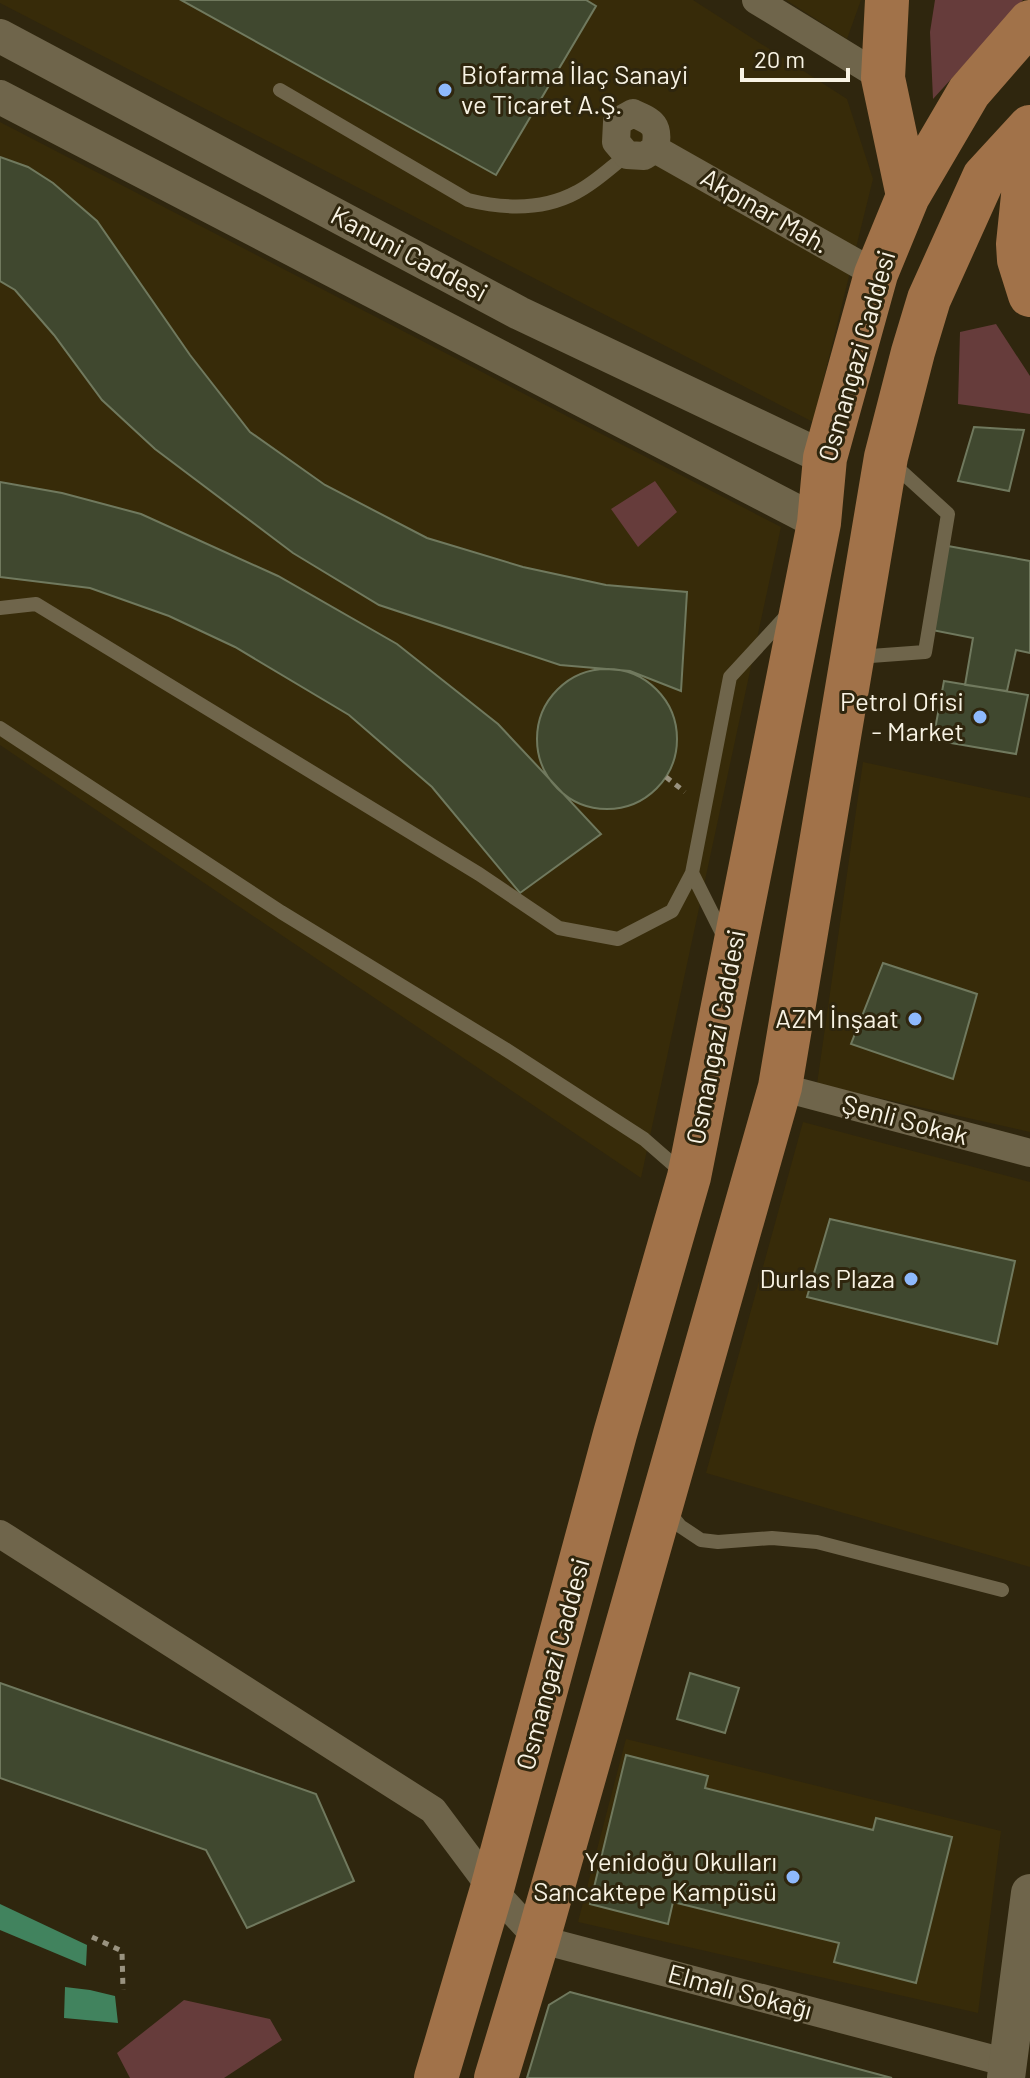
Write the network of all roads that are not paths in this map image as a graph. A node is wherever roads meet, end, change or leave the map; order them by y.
1 (756, 0) edge
2 (887, 0) edge
3 (1030, 22) edge
4 (0, 36) edge
5 (883, 78) junction
6 (280, 90) dead end
7 (0, 97) edge
8 (1030, 127) edge
9 (655, 149) junction
10 (627, 155) junction
11 (908, 196) junction
12 (876, 274) junction
13 (1030, 295) edge
14 (886, 457) junction
15 (825, 458) junction
16 (878, 506) junction
17 (819, 523) junction
18 (804, 596) junction
19 (0, 608) edge
20 (853, 658) junction
21 (0, 728) edge
22 (692, 873) junction
23 (733, 956) junction
24 (780, 1087) junction
25 (1030, 1153) edge
26 (689, 1177) junction
27 (661, 1504) junction
28 (0, 1534) edge
29 (1002, 1590) dead end
30 (492, 1889) junction
31 (1030, 1893) edge
32 (538, 1939) junction
33 (1007, 2070) edge
34 (436, 2078) edge
35 (496, 2078) edge

1 - 5 street
2 - 5 main road
3 - 11 main road, Osmangazi Caddesi
4 - 15 street, Kanuni Caddesi
5 - 11 main road
6 - 10 lane
7 - 17 street, Kanuni Caddesi
8 - 13 main road
8 - 14 main road, Osmangazi Caddesi
9 - 10 street
9 - 10 street
9 - 12 street, Akpınar Mah.
11 - 12 main road, Osmangazi Caddesi
12 - 15 main road, Osmangazi Caddesi
14 - 16 main road, Osmangazi Caddesi
14 - 20 lane
15 - 16 main road
15 - 17 main road, Osmangazi Caddesi
16 - 17 main road
16 - 20 main road, Osmangazi Caddesi
17 - 18 main road, Osmangazi Caddesi
18 - 22 lane
18 - 23 main road, Osmangazi Caddesi
19 - 22 lane
20 - 24 main road, Osmangazi Caddesi
21 - 26 lane
22 - 23 lane
23 - 26 main road, Osmangazi Caddesi
24 - 25 street, Şenli Sokak
24 - 27 main road, Osmangazi Caddesi
26 - 30 main road, Osmangazi Caddesi
27 - 29 lane
27 - 32 main road, Osmangazi Caddesi
28 - 30 street
30 - 32 street
30 - 34 main road, Osmangazi Caddesi
31 - 33 main road
32 - 33 street, Elmalı Sokağı
32 - 35 main road, Osmangazi Caddesi

